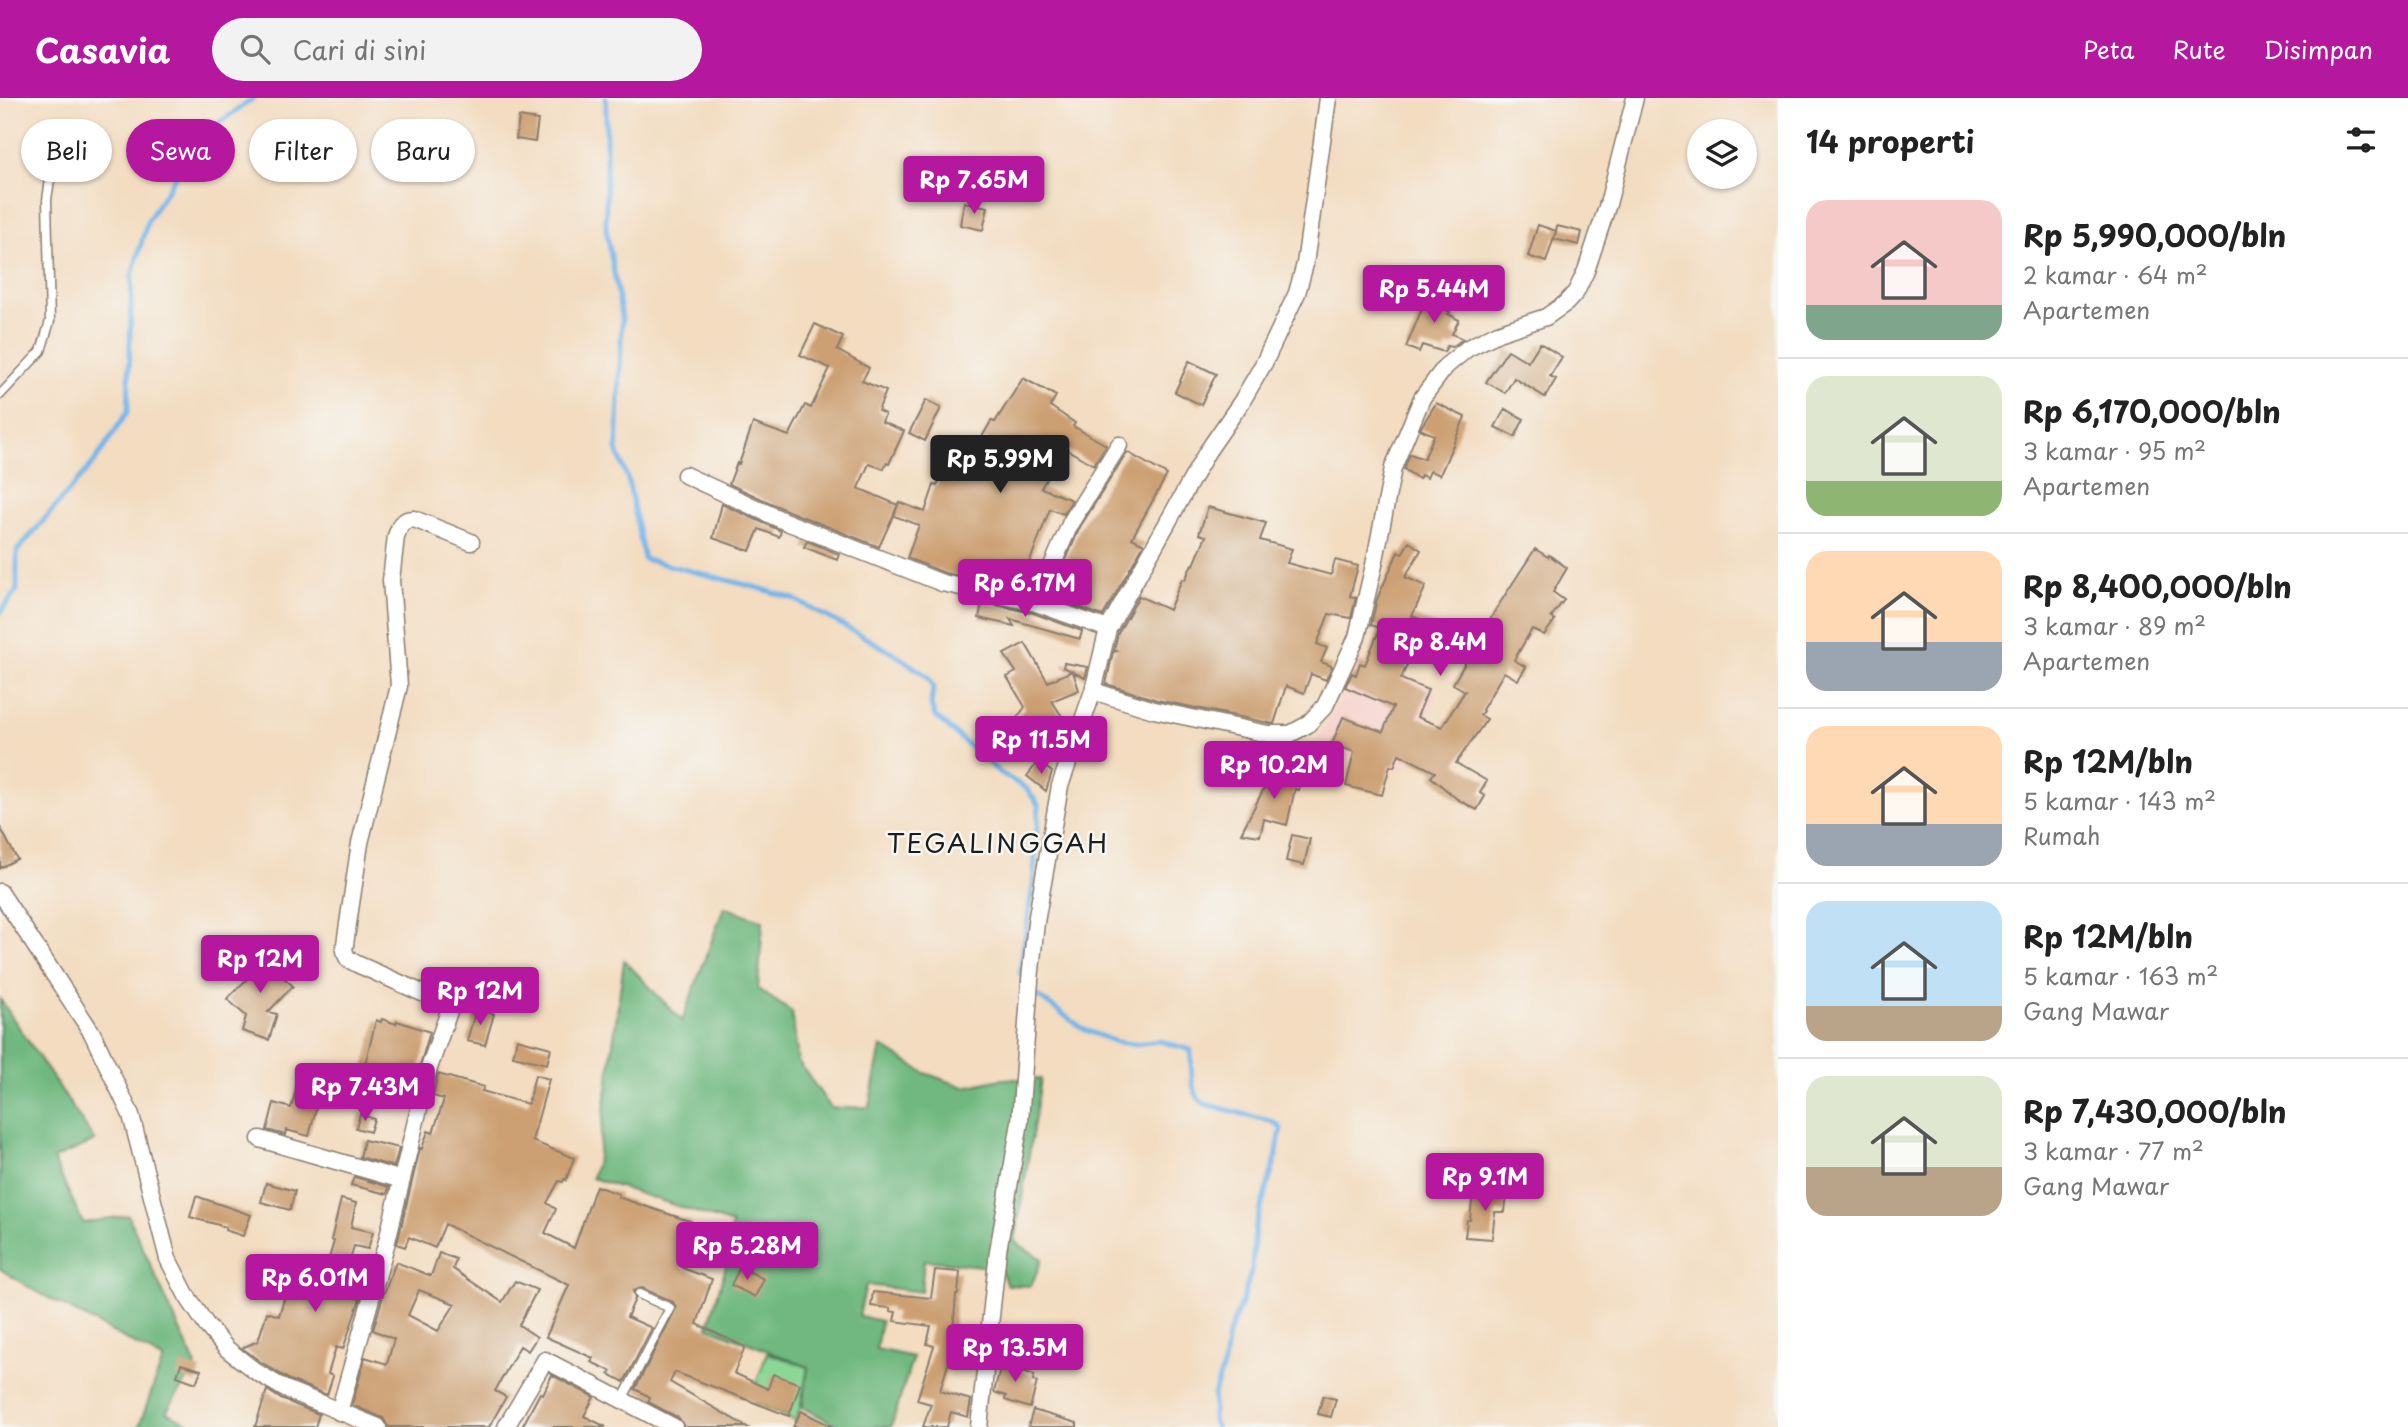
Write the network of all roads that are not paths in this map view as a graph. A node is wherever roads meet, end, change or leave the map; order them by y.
1 (1328, 98) edge
2 (1635, 98) edge
3 (50, 182) edge
4 (0, 395) edge
5 (1119, 445) dead end
6 (685, 475) dead end
7 (471, 542) dead end
8 (1035, 603) junction
9 (1108, 629) junction
10 (1093, 691) junction
11 (0, 891) edge
12 (260, 1139) dead end
13 (402, 1180) junction
14 (639, 1294) dead end
15 (622, 1399) junction
16 (341, 1417) edge
17 (378, 1427) edge
18 (506, 1427) edge
19 (674, 1427) edge
20 (979, 1427) edge

1 - 9 street
2 - 10 street
3 - 4 lane
5 - 8 street
6 - 8 street
7 - 13 street
8 - 9 street
9 - 10 street
10 - 20 street
11 - 16 street
12 - 13 street
13 - 16 street
14 - 15 lane
15 - 18 street
15 - 19 street
16 - 17 street

